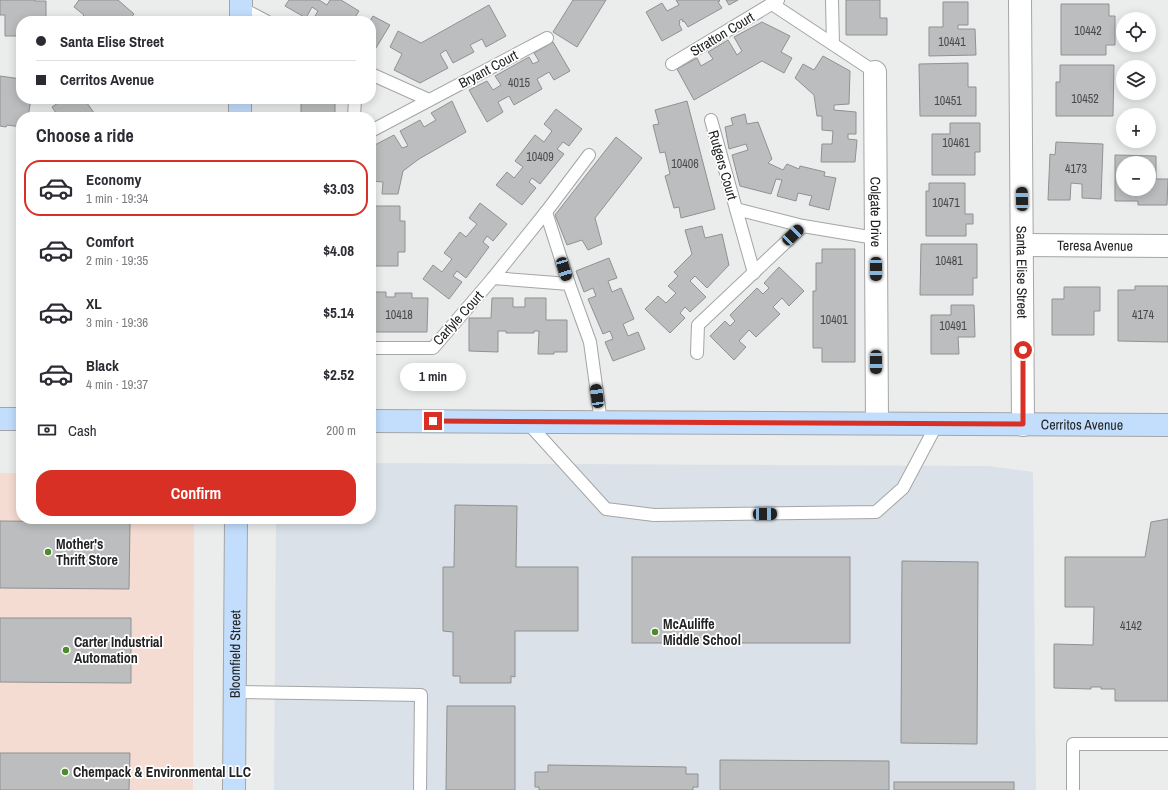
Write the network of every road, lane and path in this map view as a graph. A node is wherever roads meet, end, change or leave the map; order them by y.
1 (832, 0) edge
2 (1020, 0) edge
3 (775, 2) edge
4 (241, 10) edge
5 (255, 16) edge
6 (547, 38) dead end
7 (833, 44) junction
8 (672, 64) dead end
9 (875, 72) joint
10 (376, 76) edge
11 (429, 100) junction
12 (711, 120) dead end
13 (376, 128) edge
14 (589, 155) dead end
15 (736, 209) junction
16 (546, 212) junction
17 (803, 226) junction
18 (875, 238) junction
19 (1022, 245) junction
20 (1168, 246) edge
21 (754, 273) junction
22 (493, 278) junction
23 (569, 284) junction
24 (376, 348) edge
25 (697, 353) dead end
26 (0, 419) edge
27 (16, 419) edge
28 (376, 421) edge
29 (527, 422) junction
30 (601, 422) junction
31 (877, 423) junction
32 (937, 424) junction
33 (1023, 424) junction
34 (1168, 425) edge
35 (236, 524) edge
36 (235, 692) junction
37 (1168, 744) edge
38 (234, 790) edge
39 (420, 790) edge
40 (1073, 790) edge

1 - 7 lane
2 - 19 street, Santa Elise Street
3 - 7 lane, Stratton Court
3 - 8 lane, Stratton Court
4 - 5 lane
6 - 11 lane, Bryant Court
7 - 9 lane, Stratton Court
9 - 18 street, Colgate Drive
10 - 11 lane
11 - 13 lane, Bryant Court
12 - 15 lane, Rutgers Court
14 - 16 lane, Carlyle Court
15 - 17 lane, Rutgers Court
15 - 21 lane, Rutgers Court
16 - 22 lane, Carlyle Court
16 - 23 lane
17 - 18 lane, Rutgers Court
17 - 21 lane
18 - 31 street, Colgate Drive
19 - 20 street, Teresa Avenue
19 - 33 street, Santa Elise Street
21 - 25 lane
22 - 23 lane, Carlyle Court
22 - 24 lane, Carlyle Court
23 - 30 lane
26 - 27 main road
28 - 29 main road, Cerritos Avenue
29 - 30 main road, Cerritos Avenue
29 - 32 lane
30 - 31 main road, Cerritos Avenue
31 - 32 main road, Cerritos Avenue
32 - 33 main road, Cerritos Avenue
33 - 34 main road, Cerritos Avenue
35 - 36 main road, Bloomfield Street
36 - 38 main road, Bloomfield Street
36 - 39 lane
37 - 40 lane

